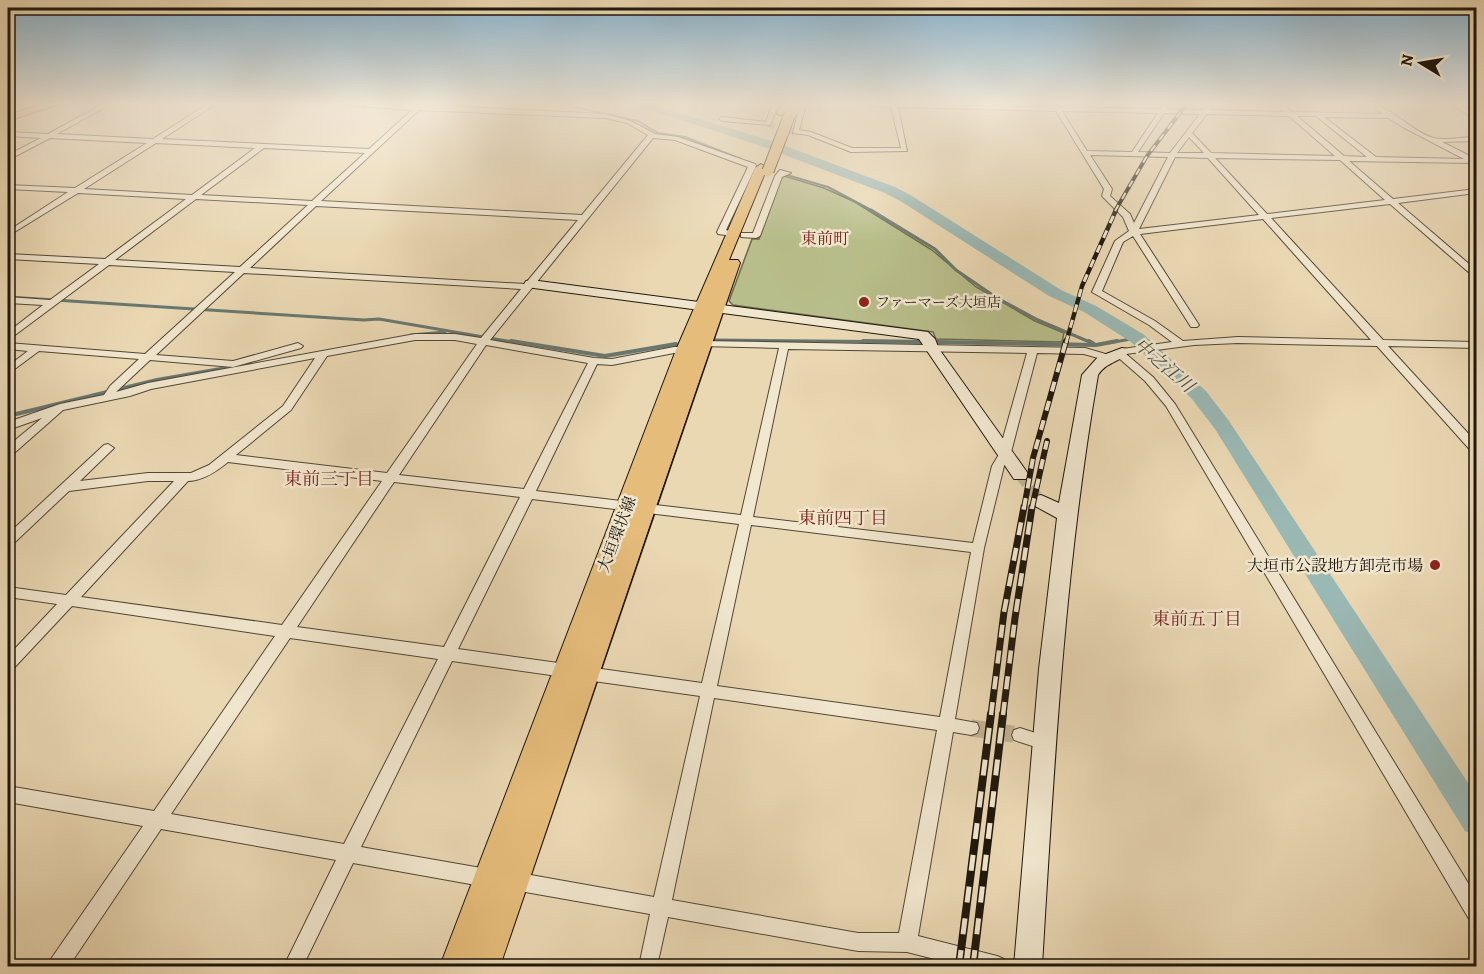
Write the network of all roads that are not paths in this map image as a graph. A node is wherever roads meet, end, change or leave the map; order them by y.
1 (22, 150) edge
2 (140, 150) edge
3 (256, 150) edge
4 (359, 150) edge
5 (639, 150) edge
6 (711, 150) edge
7 (770, 150) edge
8 (1083, 150) edge
9 (1136, 150) edge
10 (1176, 150) edge
11 (1207, 150) edge
12 (1332, 150) edge
13 (1363, 150) edge
14 (1453, 150) edge
15 (371, 151) joint
16 (1085, 153) junction
17 (1136, 154) junction
18 (1173, 155) junction
19 (1213, 156) junction
20 (8, 158) edge
21 (1341, 158) junction
22 (1374, 159) junction
23 (1475, 162) edge
24 (764, 169) junction
25 (8, 187) edge
26 (75, 191) junction
27 (1476, 191) edge
28 (193, 197) junction
29 (1391, 201) junction
30 (314, 203) junction
31 (1266, 216) junction
32 (585, 218) junction
33 (8, 220) edge
34 (28, 222) junction
35 (1134, 232) junction
36 (8, 234) edge
37 (8, 256) edge
38 (106, 262) junction
39 (242, 270) junction
40 (1476, 274) edge
41 (530, 286) junction
42 (8, 300) edge
43 (51, 303) junction
44 (710, 306) junction
45 (1194, 325) dead end
46 (8, 336) edge
47 (483, 342) junction
48 (1177, 344) junction
49 (1382, 344) junction
50 (931, 345) junction
51 (1476, 345) edge
52 (8, 346) edge
53 (298, 346) dead end
54 (784, 346) junction
55 (693, 347) junction
56 (37, 348) junction
57 (1033, 350) junction
58 (323, 354) junction
59 (1115, 354) junction
60 (149, 356) junction
61 (594, 361) junction
62 (8, 371) edge
63 (109, 394) junction
64 (64, 406) junction
65 (8, 426) edge
66 (108, 448) dead end
67 (1476, 449) edge
68 (8, 452) edge
69 (1005, 456) junction
70 (226, 458) junction
71 (1020, 475) tunnel mouth
72 (184, 478) junction
73 (392, 478) junction
74 (66, 488) junction
75 (529, 494) junction
76 (1041, 501) tunnel mouth
77 (636, 506) junction
78 (1066, 515) junction
79 (746, 519) junction
80 (8, 541) edge
81 (978, 548) junction
82 (8, 592) edge
83 (67, 601) junction
84 (286, 631) junction
85 (448, 654) junction
86 (8, 665) edge
87 (563, 670) junction
88 (588, 674) junction
89 (707, 691) junction
90 (948, 724) junction
91 (971, 728) tunnel mouth
92 (8, 794) edge
93 (157, 821) junction
94 (350, 852) junction
95 (487, 878) junction
96 (514, 882) junction
97 (660, 908) junction
98 (1476, 912) edge
99 (907, 943) junction
100 (58, 966) edge
101 (293, 966) edge
102 (455, 966) edge
103 (484, 966) edge
104 (648, 966) edge
105 (997, 966) edge
106 (1028, 966) edge

1 - 20 street
2 - 26 street
3 - 28 street
4 - 15 street
5 - 32 street
6 - 24 street
7 - 24 main road, 大垣環状線, bridge
8 - 16 street
9 - 17 street
10 - 18 street
11 - 19 street
12 - 21 street
13 - 22 street
14 - 23 street
15 - 30 street
16 - 17 street
16 - 35 street
17 - 18 street
18 - 19 street
18 - 35 street
19 - 21 street
19 - 31 street
21 - 22 street
21 - 29 street
22 - 23 street
24 - 44 main road, 大垣環状線
25 - 26 street
26 - 28 street
26 - 34 street
27 - 29 street
28 - 30 street
28 - 38 street
29 - 31 street
29 - 40 street
30 - 32 street
30 - 39 street
31 - 35 street
31 - 49 street
32 - 41 street
33 - 34 street
34 - 36 street
35 - 45 street
35 - 48 street
37 - 38 street
38 - 39 street
38 - 43 street
39 - 41 street
39 - 60 street
41 - 44 street
41 - 47 street
42 - 43 street
43 - 46 street
44 - 50 street
44 - 55 main road, 大垣環状線
47 - 58 street
47 - 61 street
47 - 73 street
48 - 49 street
48 - 59 street
49 - 51 street
49 - 67 street
50 - 54 street
50 - 57 street
50 - 69 street
52 - 56 street
53 - 60 street
54 - 55 street
54 - 79 street
55 - 61 street
55 - 77 main road, 大垣環状線
56 - 60 street
56 - 62 street
57 - 59 street
57 - 69 street
58 - 63 street
58 - 70 street
59 - 78 street
59 - 98 street
60 - 63 street
61 - 75 street
63 - 64 street
64 - 65 street
64 - 68 street
66 - 74 street
69 - 71 street
69 - 81 street
70 - 72 street
70 - 73 street
72 - 74 street
72 - 83 street
73 - 75 street
73 - 84 street
74 - 80 street
75 - 77 street
75 - 85 street
76 - 78 street
77 - 79 street
77 - 87 main road, 大垣環状線
77 - 88 main road, 大垣環状線
78 - 106 street
79 - 81 street
79 - 89 street
81 - 90 street
82 - 83 street
83 - 84 street
83 - 86 street
84 - 85 street
84 - 93 street
85 - 87 street
85 - 94 street
87 - 88 street
87 - 95 main road, 大垣環状線
88 - 89 street
88 - 96 main road, 大垣環状線
89 - 90 street
89 - 97 street
90 - 91 street
90 - 99 street
92 - 93 street
93 - 94 street
93 - 100 street
94 - 95 street
94 - 101 street
95 - 102 main road, 大垣環状線
96 - 97 street
96 - 103 main road, 大垣環状線
97 - 99 street
97 - 104 street
99 - 105 street

